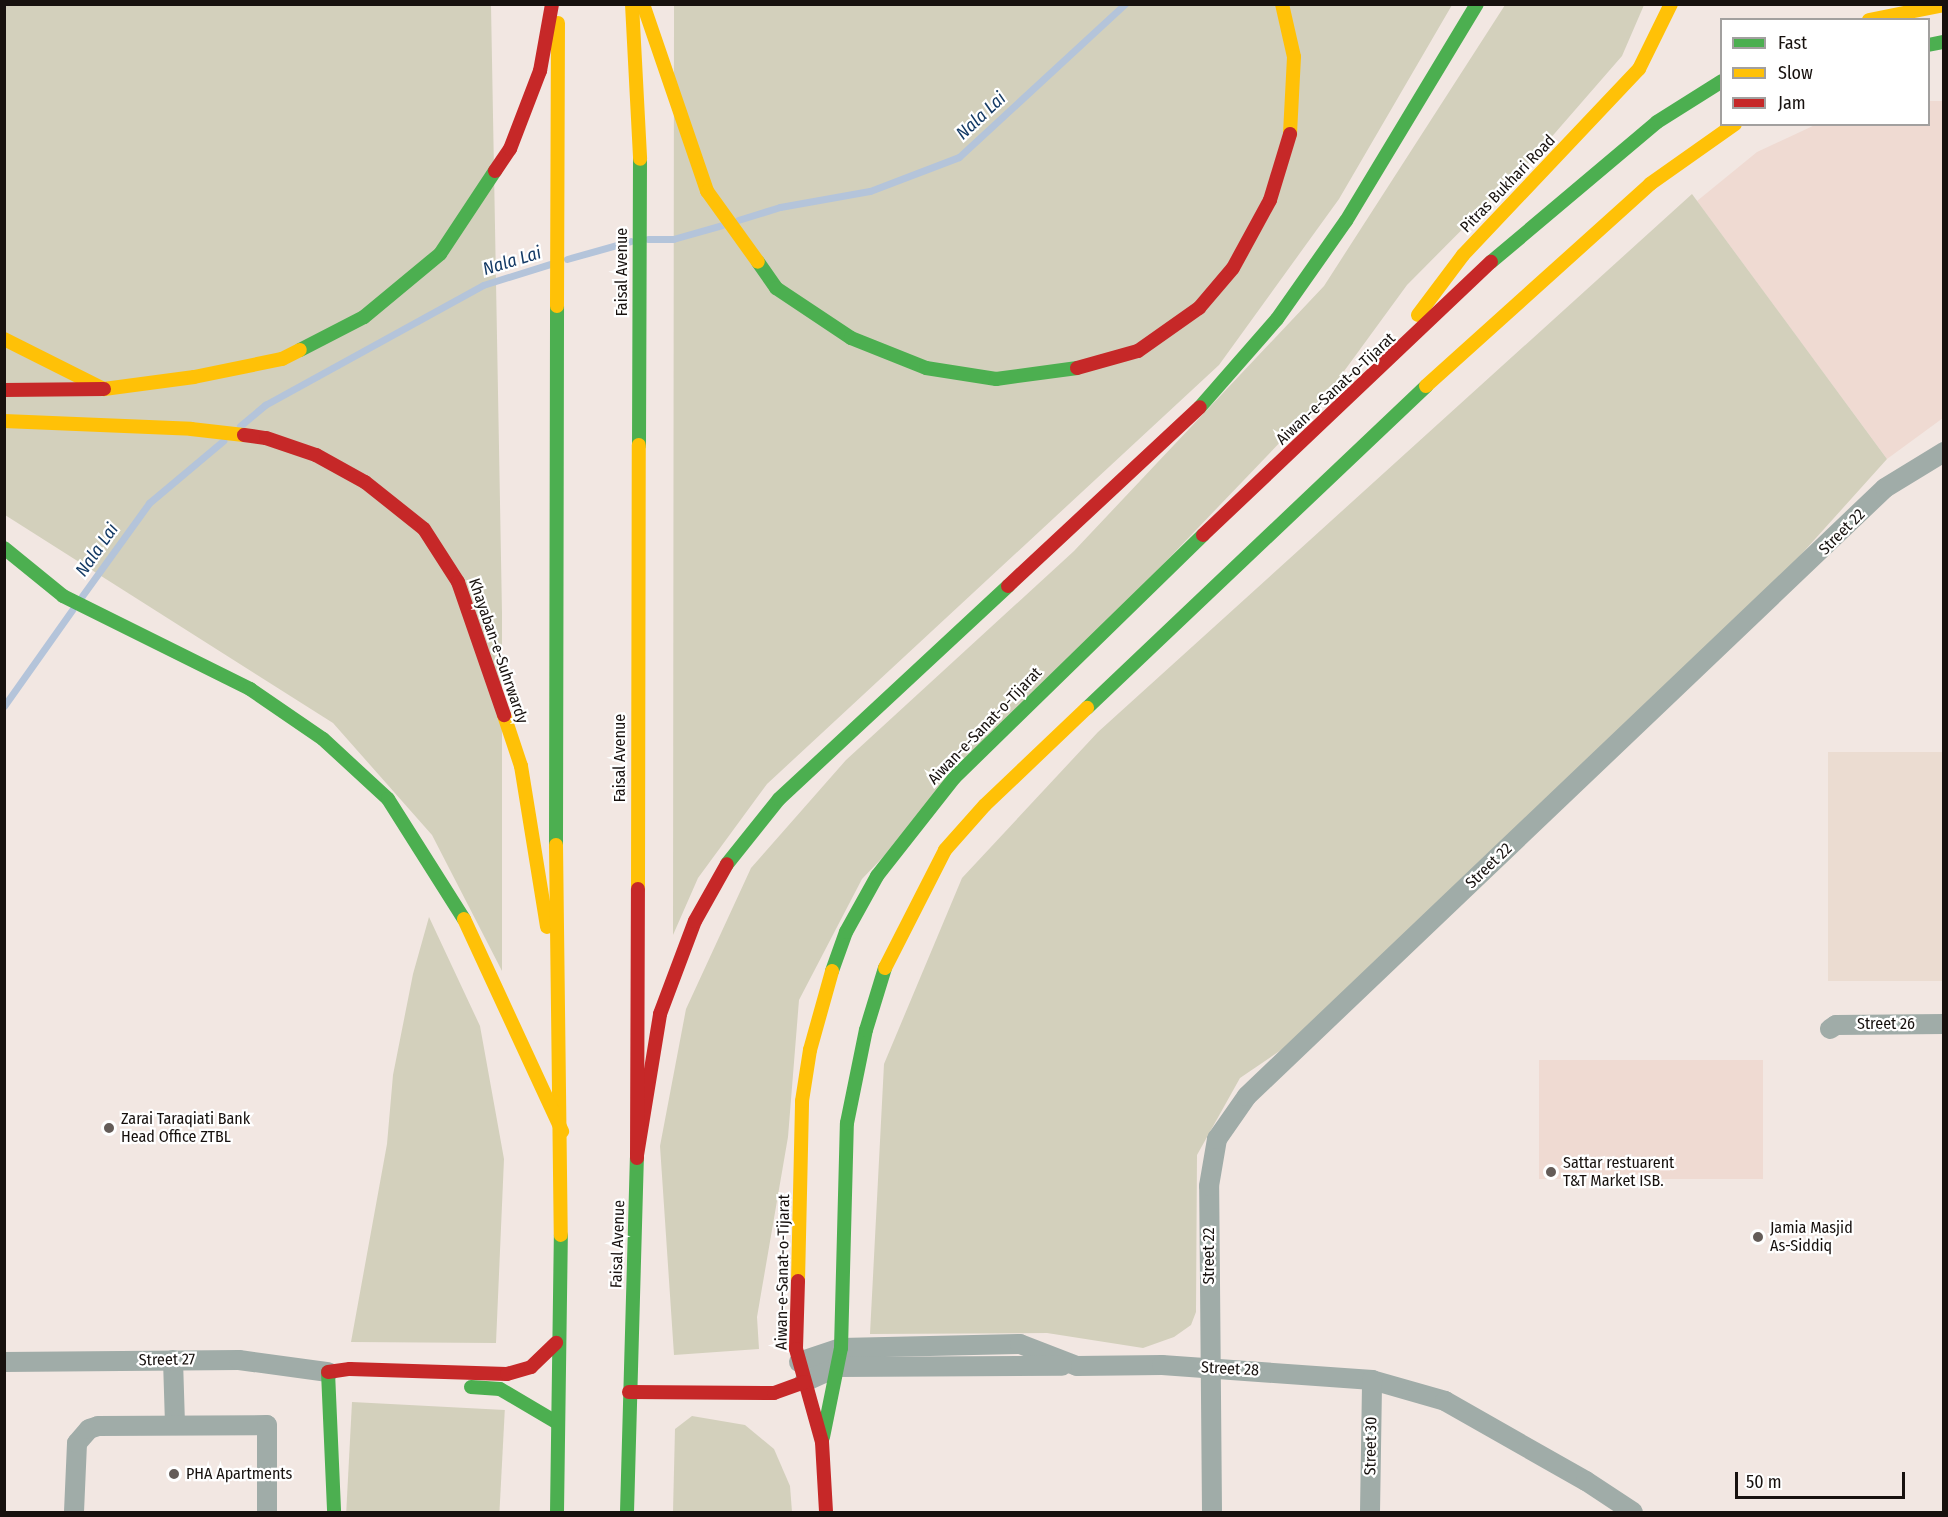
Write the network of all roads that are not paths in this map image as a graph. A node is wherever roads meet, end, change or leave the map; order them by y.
1 (552, 4) edge
2 (558, 4) edge
3 (632, 4) edge
4 (643, 4) edge
5 (1282, 4) edge
6 (1476, 4) edge
7 (1671, 4) edge
8 (1944, 5) edge
9 (1879, 18) edge
10 (1720, 82) edge
11 (1731, 126) edge
12 (1623, 148) junction
13 (1643, 175) junction
14 (4, 339) edge
15 (1364, 386) junction
16 (104, 389) junction
17 (4, 390) edge
18 (4, 421) edge
19 (1944, 452) edge
20 (4, 548) edge
21 (556, 983) junction
22 (1944, 1024) edge
23 (1830, 1029) dead end
24 (562, 1131) junction
25 (637, 1155) junction
26 (556, 1343) junction
27 (839, 1358) junction
28 (173, 1360) junction
29 (4, 1362) edge
30 (799, 1362) junction
31 (1209, 1369) junction
32 (328, 1372) junction
33 (1372, 1380) junction
34 (804, 1382) junction
35 (629, 1392) junction
36 (556, 1422) junction
37 (175, 1425) junction
38 (822, 1442) junction
39 (74, 1512) edge
40 (267, 1512) edge
41 (334, 1512) edge
42 (557, 1512) edge
43 (627, 1512) edge
44 (826, 1512) edge
45 (1212, 1512) edge
46 (1370, 1512) edge
47 (1632, 1512) edge

1 - 16 main road
2 - 21 main road
3 - 25 main road, Faisal Avenue
4 - 5 main road
6 - 25 main road
7 - 15 main road, Pitras Bukhari Road
8 - 9 main road
10 - 12 main road, Aiwan-e-Sanat-o-Tijarat
11 - 13 main road
12 - 13 main road
12 - 15 main road, Aiwan-e-Sanat-o-Tijarat
13 - 27 main road
14 - 16 main road
15 - 30 main road, Aiwan-e-Sanat-o-Tijarat
16 - 17 main road
18 - 21 main road, Khayaban-e-Suhrwardy
19 - 31 street, Street 22
20 - 24 main road
21 - 24 main road
22 - 23 street, Street 26
24 - 26 main road
25 - 35 main road, Faisal Avenue
26 - 32 main road
26 - 36 main road
27 - 30 street, Street 28
27 - 31 street, Street 28
27 - 34 street
27 - 38 main road
28 - 29 street, Street 27
28 - 32 street, Street 27
28 - 37 street
30 - 34 main road, Aiwan-e-Sanat-o-Tijarat
31 - 33 street, Street 28
31 - 45 street, Street 22
32 - 36 main road
32 - 41 main road
33 - 46 street, Street 30
33 - 47 street, Street 28
34 - 35 main road
34 - 38 main road, Aiwan-e-Sanat-o-Tijarat
35 - 43 main road, Faisal Avenue
36 - 42 main road
37 - 39 street
37 - 40 street
38 - 44 main road

